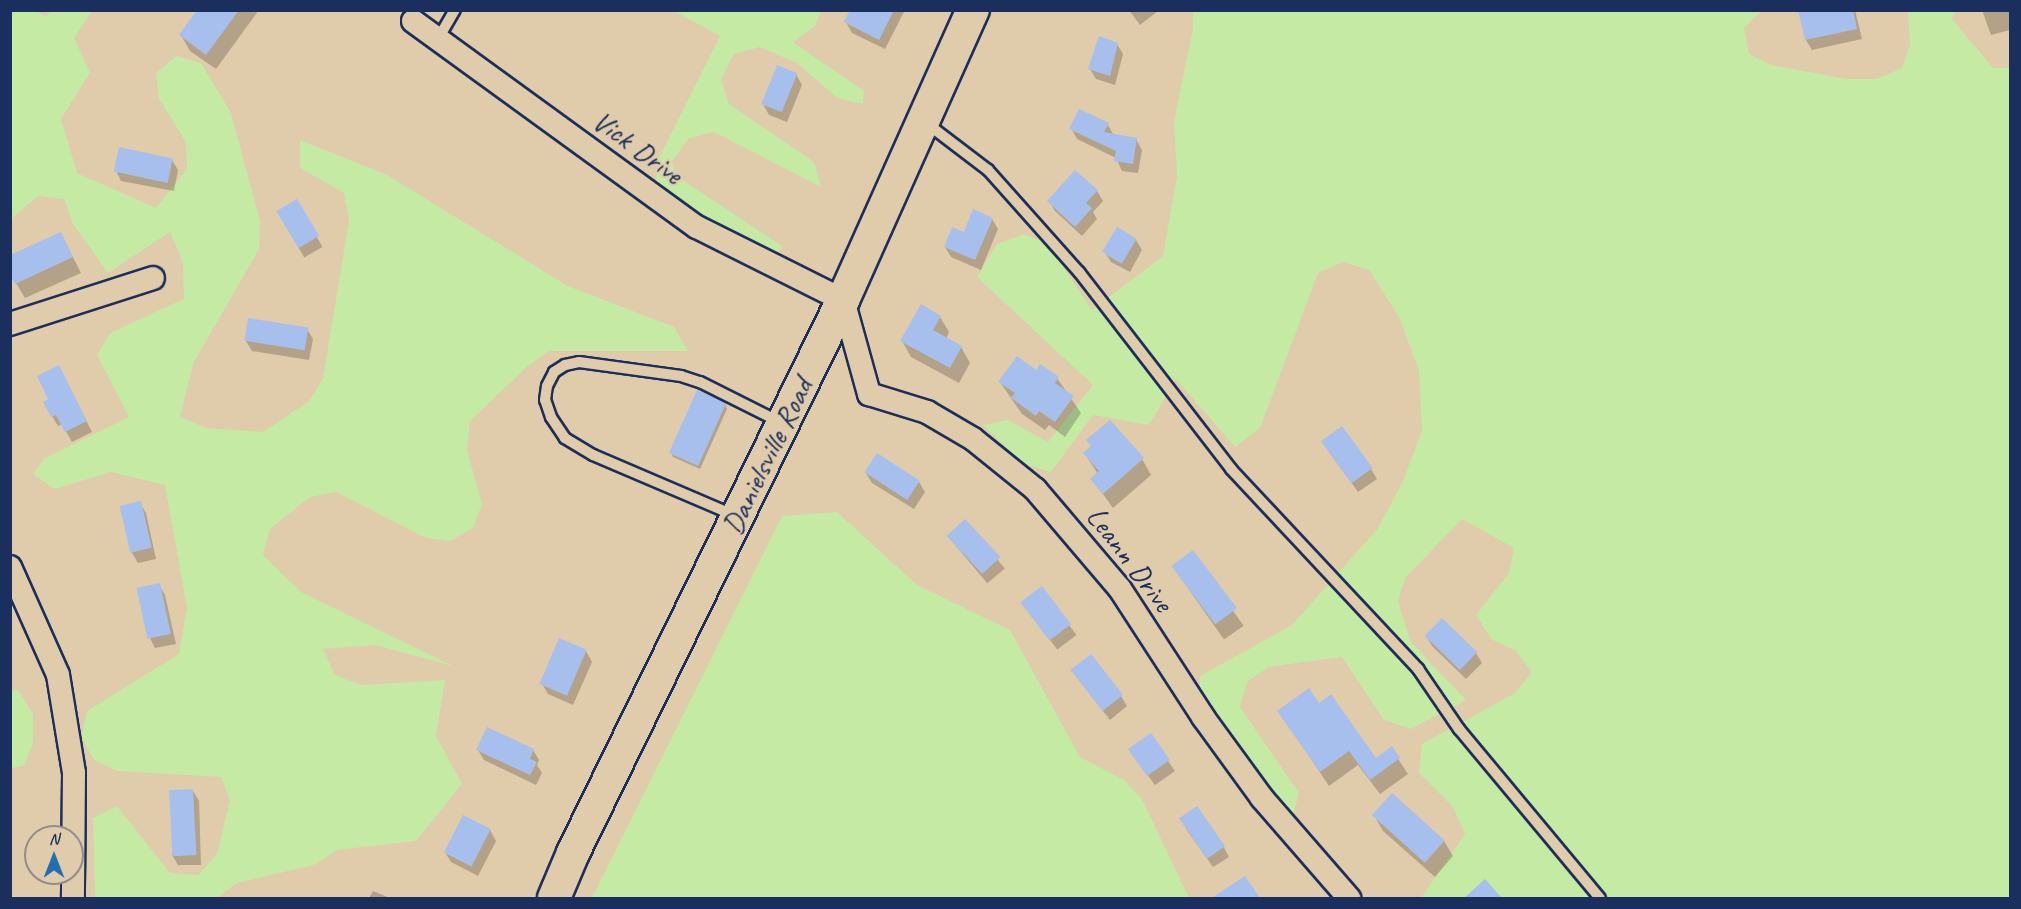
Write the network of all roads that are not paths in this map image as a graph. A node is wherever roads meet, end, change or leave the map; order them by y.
1 (455, 10) edge
2 (973, 10) edge
3 (413, 21) dead end
4 (438, 39) junction
5 (922, 120) junction
6 (153, 278) dead end
7 (843, 300) junction
8 (10, 324) edge
9 (783, 423) junction
10 (737, 517) junction
11 (10, 567) edge
12 (73, 898) edge
13 (554, 898) edge
14 (1348, 898) edge
15 (1600, 898) edge

1 - 4 lane
2 - 5 main road, Danielsville Road
3 - 4 street, Vick Drive
4 - 7 street, Vick Drive
5 - 7 main road, Danielsville Road
5 - 15 lane
6 - 8 street
7 - 9 main road, Danielsville Road
7 - 14 street, Leann Drive
9 - 10 main road, Danielsville Road
9 - 10 lane
10 - 13 main road, Danielsville Road
11 - 12 street

